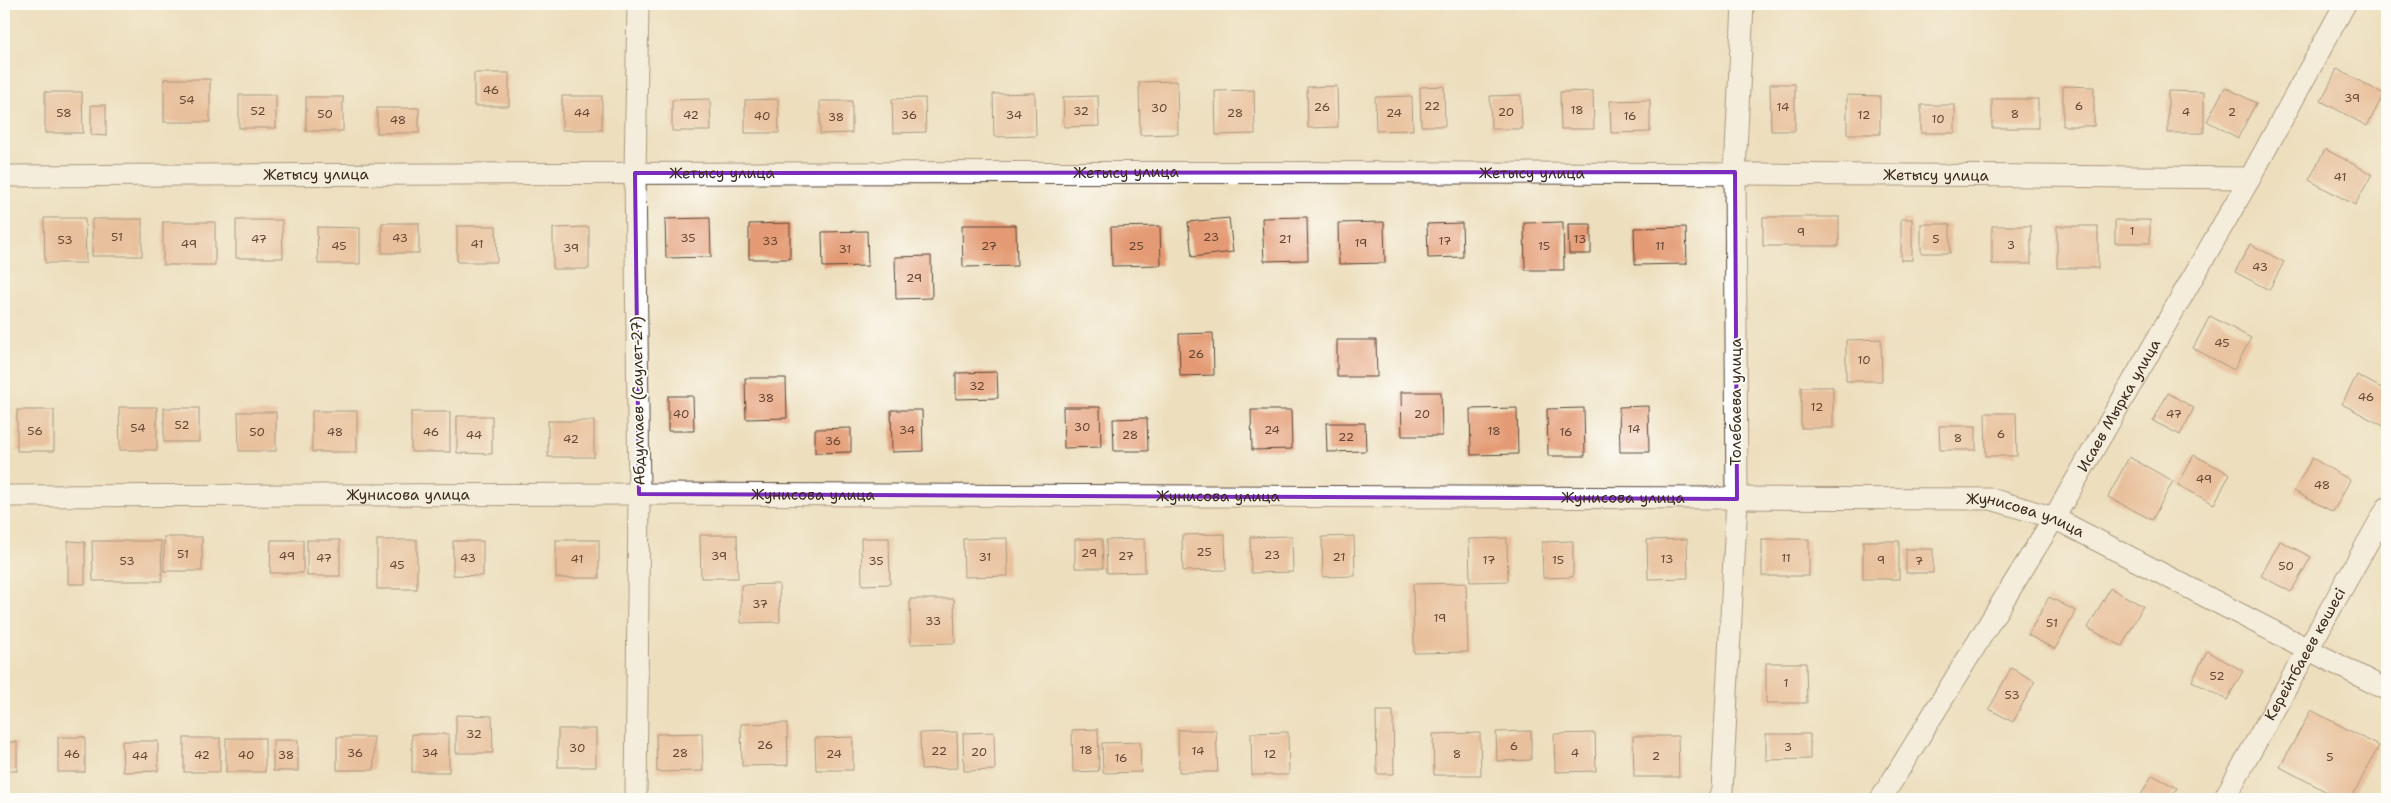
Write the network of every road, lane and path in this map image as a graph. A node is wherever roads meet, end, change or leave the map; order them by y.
1 (638, 4) edge
2 (1743, 4) edge
3 (2345, 4) edge
4 (1735, 172) junction
5 (635, 173) junction
6 (4, 176) edge
7 (2250, 178) junction
8 (639, 494) junction
9 (4, 496) edge
10 (1737, 499) junction
11 (2387, 508) edge
12 (2054, 518) junction
13 (2309, 650) junction
14 (2387, 690) edge
15 (636, 799) edge
16 (1718, 799) edge
17 (1881, 799) edge
18 (2224, 799) edge

1 - 5 street, Абдуллаев (Саулет-27)
2 - 4 street, Толебаева улица
3 - 7 street, Исаев Мырка улица
4 - 5 street, Жетысу улица
4 - 7 street, Жетысу улица
4 - 10 street, Толебаева улица
5 - 6 street, Жетысу улица
5 - 8 street, Абдуллаев (Саулет-27)
7 - 12 street, Исаев Мырка улица
8 - 9 street, Жунисова улица
8 - 10 street, Жунисова улица
8 - 15 street, Абдуллаев (Саулет-27)
10 - 12 street, Жунисова улица
10 - 16 street, Толебаева улица
11 - 13 street, Керейтбаеев көшесі
12 - 13 street, Жунисова улица
12 - 17 street, Исаев Мырка улица
13 - 14 street, Жунисова улица
13 - 18 street, Керейтбаеев көшесі

